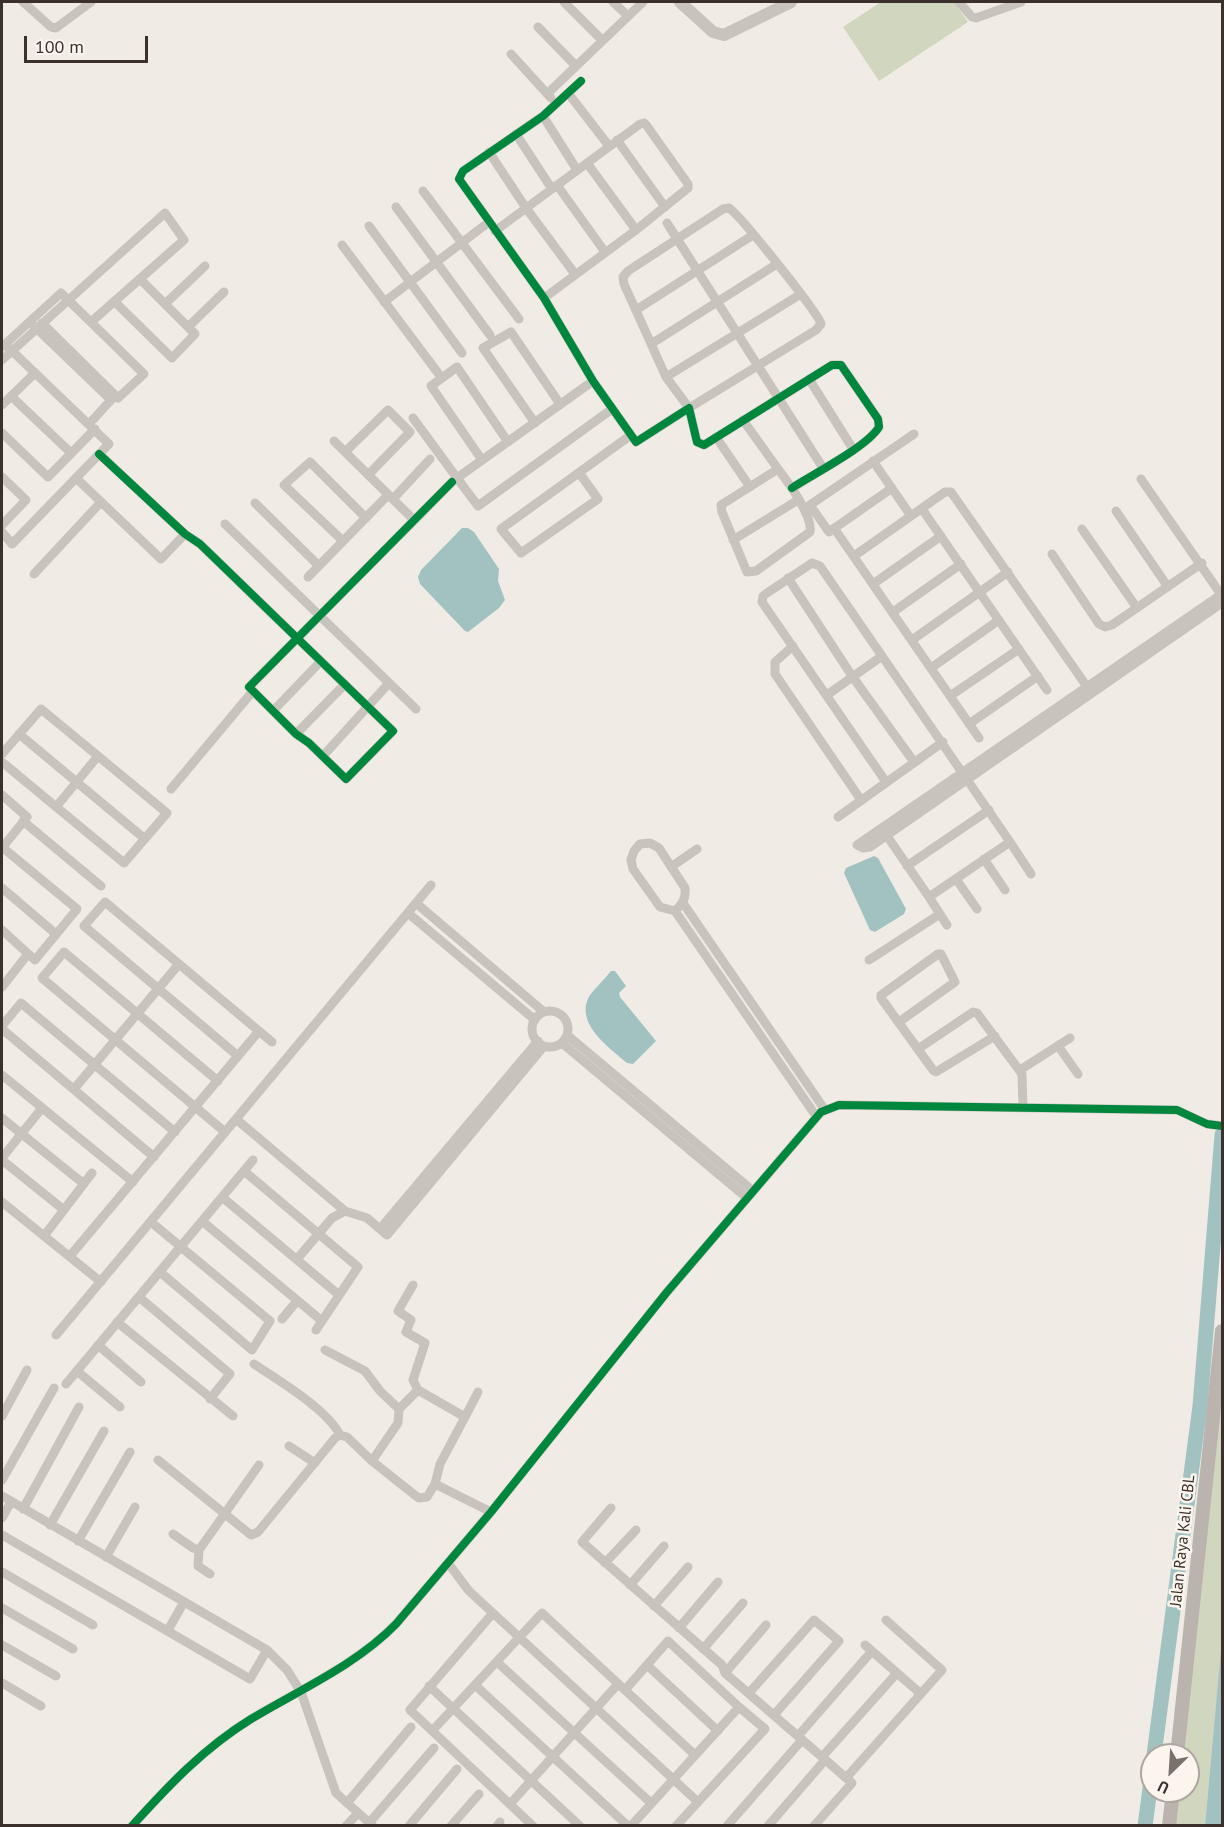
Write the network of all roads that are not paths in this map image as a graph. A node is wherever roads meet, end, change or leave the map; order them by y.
1 (23, 2) edge
2 (92, 2) edge
3 (564, 2) edge
4 (613, 2) edge
5 (643, 2) edge
6 (680, 2) edge
7 (791, 2) edge
8 (959, 2) edge
9 (1021, 2) edge
10 (628, 16) junction
11 (538, 27) dead end
12 (602, 40) junction
13 (511, 54) dead end
14 (576, 66) junction
15 (581, 81) dead end
16 (568, 93) junction
17 (547, 94) junction
18 (557, 103) junction
19 (543, 116) junction
20 (516, 134) junction
21 (613, 143) junction
22 (489, 152) junction
23 (587, 163) junction
24 (577, 170) junction
25 (554, 187) junction
26 (423, 191) dead end
27 (396, 207) dead end
28 (665, 207) junction
29 (526, 208) junction
30 (489, 222) junction
31 (667, 223) dead end
32 (369, 226) dead end
33 (636, 230) junction
34 (495, 231) junction
35 (753, 235) junction
36 (677, 240) junction
37 (462, 243) junction
38 (342, 245) dead end
39 (605, 252) junction
40 (436, 262) junction
41 (777, 264) junction
42 (205, 266) dead end
43 (697, 271) junction
44 (575, 274) junction
45 (140, 279) junction
46 (410, 282) junction
47 (224, 292) dead end
48 (801, 294) junction
49 (544, 298) junction
50 (68, 299) junction
51 (115, 302) junction
52 (384, 302) junction
53 (717, 302) junction
54 (165, 304) junction
55 (636, 310) junction
56 (519, 319) dead end
57 (92, 322) junction
58 (36, 324) junction
59 (188, 327) junction
60 (737, 333) junction
61 (490, 335) dead end
62 (651, 344) junction
63 (6, 347) edge
64 (462, 353) dead end
65 (2, 360) edge
66 (758, 366) junction
67 (35, 373) junction
68 (438, 373) dead end
69 (666, 377) junction
70 (809, 379) junction
71 (593, 381) junction
72 (11, 396) junction
73 (779, 398) junction
74 (560, 404) junction
75 (2, 405) edge
76 (689, 408) junction
77 (612, 409) junction
78 (413, 418) dead end
79 (743, 420) junction
80 (535, 423) junction
81 (92, 427) junction
82 (2, 433) edge
83 (914, 434) dead end
84 (631, 435) junction
85 (717, 437) junction
86 (334, 441) dead end
87 (508, 442) junction
88 (853, 449) junction
89 (345, 452) junction
90 (71, 453) junction
91 (99, 454) junction
92 (430, 459) dead end
93 (482, 460) junction
94 (873, 461) junction
95 (823, 468) junction
96 (778, 469) junction
97 (580, 474) junction
98 (368, 475) junction
99 (2, 477) edge
100 (76, 478) junction
101 (1141, 478) dead end
102 (454, 480) junction
103 (750, 487) junction
104 (792, 488) junction
105 (892, 488) junction
106 (391, 497) junction
107 (798, 500) junction
108 (101, 502) junction
109 (255, 503) dead end
110 (922, 509) junction
111 (1116, 511) dead end
112 (911, 516) junction
113 (366, 518) junction
114 (414, 520) junction
115 (225, 524) dead end
116 (2, 525) edge
117 (834, 528) junction
118 (1082, 529) dead end
119 (2, 532) edge
120 (185, 534) junction
121 (941, 536) junction
122 (733, 540) junction
123 (343, 541) junction
124 (1052, 554) dead end
125 (854, 556) junction
126 (1202, 563) junction
127 (960, 564) junction
128 (319, 566) junction
129 (1008, 572) junction
130 (34, 574) dead end
131 (308, 578) dead end
132 (788, 578) junction
133 (873, 584) junction
134 (1168, 587) junction
135 (980, 592) junction
136 (1222, 597) edge
137 (1137, 608) junction
138 (893, 612) junction
139 (320, 615) junction
140 (999, 620) junction
141 (297, 638) junction
142 (912, 640) junction
143 (793, 646) junction
144 (1019, 649) junction
145 (882, 656) junction
146 (321, 661) junction
147 (931, 668) junction
148 (852, 676) junction
149 (1038, 676) junction
150 (389, 683) junction
151 (345, 684) junction
152 (1047, 690) dead end
153 (1090, 690) junction
154 (254, 691) junction
155 (827, 695) junction
156 (950, 696) junction
157 (368, 706) junction
158 (417, 709) dead end
159 (273, 711) junction
160 (969, 724) junction
161 (19, 734) junction
162 (296, 734) junction
163 (979, 738) dead end
164 (943, 742) junction
165 (2, 754) edge
166 (98, 756) junction
167 (323, 756) junction
168 (2, 762) edge
169 (914, 762) junction
170 (966, 776) junction
171 (76, 782) junction
172 (886, 782) junction
173 (171, 789) dead end
174 (2, 795) edge
175 (861, 800) junction
176 (56, 807) junction
177 (989, 810) junction
178 (838, 817) dead end
179 (23, 821) junction
180 (887, 836) junction
181 (145, 839) junction
182 (1010, 842) junction
183 (3, 844) edge
184 (697, 849) dead end
185 (984, 860) junction
186 (907, 866) junction
187 (671, 867) junction
188 (1031, 874) dead end
189 (956, 879) junction
190 (431, 885) dead end
191 (101, 886) dead end
192 (2, 888) edge
193 (1005, 890) dead end
194 (929, 897) junction
195 (416, 903) junction
196 (683, 903) junction
197 (977, 909) dead end
198 (675, 911) junction
199 (408, 913) junction
200 (940, 914) junction
201 (947, 925) dead end
202 (2, 930) edge
203 (56, 934) junction
204 (2, 937) edge
205 (28, 954) junction
206 (869, 960) dead end
207 (179, 964) junction
208 (3, 983) edge
209 (158, 989) junction
210 (750, 1001) junction
211 (741, 1007) junction
212 (544, 1012) junction
213 (137, 1013) junction
214 (535, 1020) junction
215 (898, 1022) junction
216 (2, 1028) edge
217 (259, 1031) junction
218 (995, 1036) junction
219 (1070, 1038) dead end
220 (116, 1039) junction
221 (565, 1039) junction
222 (272, 1042) dead end
223 (541, 1043) junction
224 (1058, 1046) junction
225 (918, 1049) junction
226 (238, 1056) junction
227 (95, 1064) junction
228 (1020, 1070) junction
229 (1078, 1074) dead end
230 (2, 1075) edge
231 (218, 1081) junction
232 (74, 1089) junction
233 (196, 1107) junction
234 (1023, 1107) junction
235 (42, 1108) junction
236 (825, 1110) junction
237 (816, 1116) junction
238 (2, 1118) edge
239 (237, 1119) junction
240 (1222, 1126) edge
241 (175, 1132) junction
242 (225, 1132) junction
243 (21, 1134) junction
244 (154, 1157) junction
245 (2, 1159) edge
246 (253, 1160) dead end
247 (244, 1171) junction
248 (92, 1173) dead end
249 (133, 1182) junction
250 (84, 1184) junction
251 (750, 1194) junction
252 (222, 1197) junction
253 (2, 1202) edge
254 (64, 1210) junction
255 (345, 1211) junction
256 (202, 1221) junction
257 (151, 1222) junction
258 (318, 1234) junction
259 (44, 1236) junction
260 (180, 1247) junction
261 (70, 1256) junction
262 (297, 1259) junction
263 (160, 1272) junction
264 (101, 1282) junction
265 (413, 1285) dead end
266 (339, 1295) junction
267 (139, 1297) junction
268 (297, 1300) junction
269 (282, 1318) dead end
270 (322, 1321) junction
271 (117, 1322) junction
272 (316, 1330) dead end
273 (1222, 1331) edge
274 (56, 1335) dead end
275 (98, 1345) junction
276 (325, 1350) dead end
277 (254, 1364) dead end
278 (27, 1370) dead end
279 (77, 1371) junction
280 (141, 1382) dead end
281 (66, 1384) dead end
282 (54, 1388) dead end
283 (418, 1390) junction
284 (478, 1392) dead end
285 (210, 1399) junction
286 (79, 1407) dead end
287 (120, 1407) dead end
288 (399, 1409) junction
289 (2, 1416) edge
290 (233, 1416) dead end
291 (465, 1417) junction
292 (104, 1431) dead end
293 (340, 1435) junction
294 (289, 1446) dead end
295 (130, 1452) dead end
296 (158, 1460) dead end
297 (372, 1461) junction
298 (315, 1463) junction
299 (259, 1465) dead end
300 (2, 1480) edge
301 (435, 1484) junction
302 (2, 1497) edge
303 (11, 1502) junction
304 (135, 1507) dead end
305 (611, 1508) dead end
306 (23, 1509) junction
307 (484, 1509) junction
308 (223, 1514) junction
309 (2, 1518) edge
310 (50, 1525) junction
311 (636, 1530) dead end
312 (173, 1534) dead end
313 (2, 1535) edge
314 (78, 1541) junction
315 (664, 1546) dead end
316 (199, 1550) junction
317 (106, 1557) junction
318 (448, 1563) junction
319 (605, 1563) junction
320 (688, 1567) dead end
321 (2, 1572) edge
322 (210, 1574) dead end
323 (718, 1582) dead end
324 (630, 1585) junction
325 (184, 1602) junction
326 (743, 1603) dead end
327 (654, 1606) junction
328 (2, 1608) edge
329 (493, 1613) junction
330 (886, 1620) dead end
331 (93, 1625) dead end
332 (766, 1625) dead end
333 (679, 1628) junction
334 (168, 1630) junction
335 (519, 1637) junction
336 (2, 1645) edge
337 (703, 1648) junction
338 (73, 1649) dead end
339 (267, 1650) junction
340 (497, 1662) junction
341 (647, 1665) junction
342 (725, 1673) junction
343 (897, 1673) junction
344 (56, 1676) dead end
345 (2, 1683) edge
346 (475, 1685) junction
347 (429, 1686) junction
348 (621, 1687) junction
349 (301, 1692) junction
350 (749, 1693) junction
351 (921, 1694) junction
352 (41, 1706) dead end
353 (739, 1707) junction
354 (453, 1708) junction
355 (596, 1708) junction
356 (774, 1715) junction
357 (411, 1727) dead end
358 (432, 1731) junction
359 (718, 1731) junction
360 (574, 1732) junction
361 (800, 1738) junction
362 (1177, 1743) edge
363 (434, 1748) dead end
364 (695, 1755) junction
365 (552, 1756) junction
366 (823, 1758) junction
367 (458, 1769) dead end
368 (846, 1778) junction
369 (673, 1779) junction
370 (531, 1780) junction
371 (479, 1794) dead end
372 (698, 1802) junction
373 (347, 1803) junction
374 (651, 1803) junction
375 (1172, 1803) edge
376 (510, 1804) junction
377 (358, 1813) junction
378 (371, 1824) edge
379 (132, 1826) edge
380 (346, 1826) edge
381 (410, 1826) edge
382 (451, 1826) edge
383 (533, 1826) edge
384 (580, 1826) edge
385 (629, 1826) edge
386 (676, 1826) edge
387 (727, 1826) edge
388 (768, 1826) edge
389 (814, 1826) edge
390 (1169, 1826) edge

1 - 2 street
3 - 12 street
4 - 10 street
5 - 10 street
6 - 7 street
8 - 9 street
10 - 12 street
11 - 14 street
12 - 14 street
13 - 17 street
14 - 17 street
15 - 16 street
16 - 18 street
16 - 21 street
17 - 18 street
18 - 19 street
19 - 20 street
19 - 24 street
20 - 22 street
20 - 25 street
21 - 23 street
21 - 28 street
21 - 28 street
22 - 29 street
22 - 30 street
23 - 24 street
23 - 33 street
24 - 25 street
25 - 29 street
25 - 39 street
26 - 37 street
27 - 40 street
28 - 33 street
29 - 34 street
29 - 44 street
30 - 34 street
30 - 37 street
31 - 36 street
32 - 46 street
33 - 39 street
34 - 49 street
35 - 36 street
35 - 41 street
35 - 43 street
36 - 43 street
36 - 55 street
37 - 40 street
37 - 56 street
38 - 52 street
39 - 44 street
40 - 46 street
40 - 61 street
41 - 48 street
41 - 53 street
42 - 54 street
43 - 53 street
43 - 55 street
44 - 49 street
45 - 50 street
45 - 51 street
45 - 54 street
46 - 52 street
46 - 64 street
47 - 59 street
48 - 60 street
48 - 66 street
49 - 71 street
50 - 57 street
50 - 58 street
51 - 57 street
51 - 59 street
52 - 68 street
53 - 60 street
53 - 62 street
54 - 59 street
55 - 62 street
57 - 58 street
58 - 63 street
58 - 81 street
60 - 66 street
60 - 69 street
62 - 69 street
63 - 65 street
63 - 67 street
66 - 73 street
66 - 76 street
67 - 72 street
67 - 81 street
69 - 76 street
70 - 73 street
70 - 88 street
70 - 88 street
71 - 74 street
71 - 77 street
72 - 75 street
72 - 90 street
73 - 79 street
73 - 95 street
74 - 80 street
74 - 80 street
76 - 84 street
76 - 85 street
77 - 84 street
77 - 102 street
78 - 102 street
79 - 85 street
79 - 96 street
80 - 87 street
81 - 90 street
81 - 91 street
82 - 90 street
83 - 94 street
84 - 97 street
85 - 103 street
86 - 89 street
87 - 93 street
87 - 93 street
88 - 95 street
89 - 98 street
89 - 98 street
91 - 100 street
91 - 120 street
92 - 106 street
93 - 102 street
94 - 105 street
94 - 117 street
95 - 104 street
96 - 103 street
96 - 104 street
97 - 97 street
98 - 106 street
99 - 116 street
100 - 108 street
100 - 119 street
101 - 126 street
102 - 114 street
103 - 122 street
104 - 107 street
105 - 112 street
105 - 117 street
106 - 113 street
106 - 114 street
107 - 122 street
107 - 122 street
108 - 120 street
108 - 130 street
109 - 128 street
110 - 112 street
110 - 121 street
110 - 129 street
111 - 134 street
112 - 125 street
113 - 123 street
113 - 123 street
114 - 139 street
115 - 139 street
117 - 125 street
118 - 137 street
120 - 141 street
121 - 127 street
121 - 133 street
123 - 128 street
124 - 137 street
125 - 133 street
126 - 134 street
126 - 136 street
127 - 135 street
127 - 138 street
128 - 131 street
129 - 135 street
129 - 153 street
132 - 143 street
132 - 145 street
132 - 148 street
133 - 138 street
134 - 137 street
135 - 140 street
135 - 142 street
136 - 153 street
138 - 142 street
139 - 141 street
139 - 150 street
140 - 144 street
140 - 147 street
141 - 146 street
141 - 154 street
142 - 147 street
143 - 155 street
143 - 175 street
144 - 149 street
144 - 156 street
145 - 148 street
145 - 164 street
146 - 151 street
146 - 159 street
147 - 156 street
148 - 155 street
148 - 169 street
149 - 152 street
149 - 160 street
150 - 157 street
150 - 158 street
151 - 157 street
151 - 162 street
153 - 170 street
154 - 159 street
154 - 173 street
155 - 172 street
156 - 160 street
157 - 167 street
157 - 167 street
159 - 162 street
160 - 163 street
161 - 165 street
161 - 166 street
161 - 171 street
162 - 167 street
164 - 169 street
164 - 170 street
166 - 171 street
166 - 181 street
168 - 176 street
169 - 172 street
170 - 177 street
170 - 180 street
170 - 180 street
171 - 176 street
171 - 181 street
172 - 175 street
174 - 179 street
175 - 178 street
176 - 181 street
177 - 182 street
177 - 186 street
179 - 183 street
179 - 191 street
180 - 186 street
182 - 185 street
182 - 188 street
183 - 203 street
184 - 187 street
185 - 189 street
185 - 193 street
186 - 194 street
187 - 196 street
187 - 198 street
189 - 194 street
189 - 197 street
190 - 195 street
192 - 203 street
194 - 200 street
195 - 199 street
195 - 212 street
196 - 198 street
196 - 210 street
198 - 211 street
199 - 214 street
199 - 239 street
200 - 201 street
200 - 206 street
202 - 205 street
203 - 205 street
204 - 205 street
205 - 208 street
207 - 209 street
207 - 209 street
207 - 217 street
209 - 213 street
209 - 226 street
210 - 211 street
210 - 236 street
211 - 237 street
212 - 214 street
212 - 221 street
213 - 220 street
213 - 220 street
213 - 231 street
214 - 223 street
215 - 215 street
215 - 225 street
216 - 227 street
216 - 232 street
217 - 222 street
217 - 226 street
218 - 225 street
218 - 225 street
218 - 228 street
219 - 224 street
220 - 227 street
220 - 233 street
221 - 223 street
221 - 251 street
223 - 255 street
224 - 228 street
224 - 229 street
226 - 231 street
227 - 232 street
227 - 241 street
228 - 234 street
230 - 235 street
231 - 233 street
232 - 244 street
233 - 241 street
233 - 242 street
234 - 236 street
234 - 240 street
235 - 243 street
235 - 249 street
236 - 237 street
237 - 251 street
238 - 243 street
239 - 242 street
239 - 255 street
241 - 244 street
242 - 257 street
243 - 245 street
243 - 250 street
244 - 249 street
245 - 254 street
246 - 247 street
247 - 252 street
247 - 258 street
248 - 250 street
249 - 261 street
250 - 254 street
251 - 307 street
252 - 256 street
252 - 262 street
253 - 259 street
254 - 259 street
255 - 258 street
256 - 260 street
256 - 268 street
257 - 260 street
257 - 264 street
258 - 262 street
258 - 266 street
259 - 261 street
260 - 263 street
260 - 263 street
261 - 264 street
262 - 266 street
263 - 267 street
264 - 274 street
265 - 283 street
266 - 270 street
267 - 271 street
267 - 285 street
268 - 269 street
268 - 270 street
270 - 272 street
271 - 275 street
271 - 285 street
273 - 362 main road, Jalan Raya Kali CBL
275 - 279 street
275 - 280 street
276 - 288 street
277 - 293 street
278 - 289 street
279 - 281 street
279 - 287 street
282 - 300 street
283 - 288 street
283 - 291 street
284 - 291 street
285 - 290 street
286 - 306 street
288 - 297 street
291 - 301 street
292 - 310 street
293 - 297 street
293 - 298 street
294 - 298 street
295 - 314 street
296 - 308 street
297 - 301 street
298 - 308 street
299 - 308 street
301 - 307 street
302 - 303 street
303 - 306 street
303 - 309 street
304 - 317 street
305 - 319 street
306 - 310 street
307 - 318 street
308 - 316 street
310 - 314 street
311 - 319 street
312 - 316 street
313 - 334 street
314 - 317 street
315 - 324 street
316 - 322 street
317 - 325 street
318 - 329 street
318 - 349 street
319 - 324 street
320 - 327 street
321 - 331 street
323 - 333 street
324 - 327 street
325 - 334 street
325 - 339 street
326 - 337 street
327 - 333 street
328 - 338 street
329 - 335 street
329 - 347 street
330 - 351 street
332 - 342 street
333 - 337 street
334 - 339 street
335 - 340 street
335 - 348 street
335 - 355 street
336 - 344 street
337 - 342 street
339 - 349 street
340 - 346 street
340 - 360 street
341 - 348 street
341 - 353 street
341 - 359 street
342 - 350 street
343 - 351 street
343 - 361 street
343 - 366 street
345 - 352 street
346 - 354 street
346 - 365 street
347 - 354 street
347 - 358 street
348 - 355 street
348 - 364 street
349 - 373 street
349 - 379 street
350 - 356 street
350 - 356 street
351 - 368 street
353 - 359 street
353 - 372 street
354 - 358 street
354 - 370 street
355 - 360 street
355 - 369 street
356 - 361 street
357 - 373 street
358 - 376 street
359 - 364 street
360 - 365 street
360 - 374 street
361 - 366 street
361 - 387 street
363 - 378 street
364 - 369 street
365 - 370 street
365 - 385 street
366 - 368 street
366 - 388 street
367 - 381 street
368 - 389 street
369 - 372 street
369 - 374 street
370 - 376 street
370 - 384 street
371 - 382 street
372 - 386 street
373 - 377 street
374 - 385 street
375 - 390 main road
376 - 383 street
377 - 378 street
377 - 380 street

